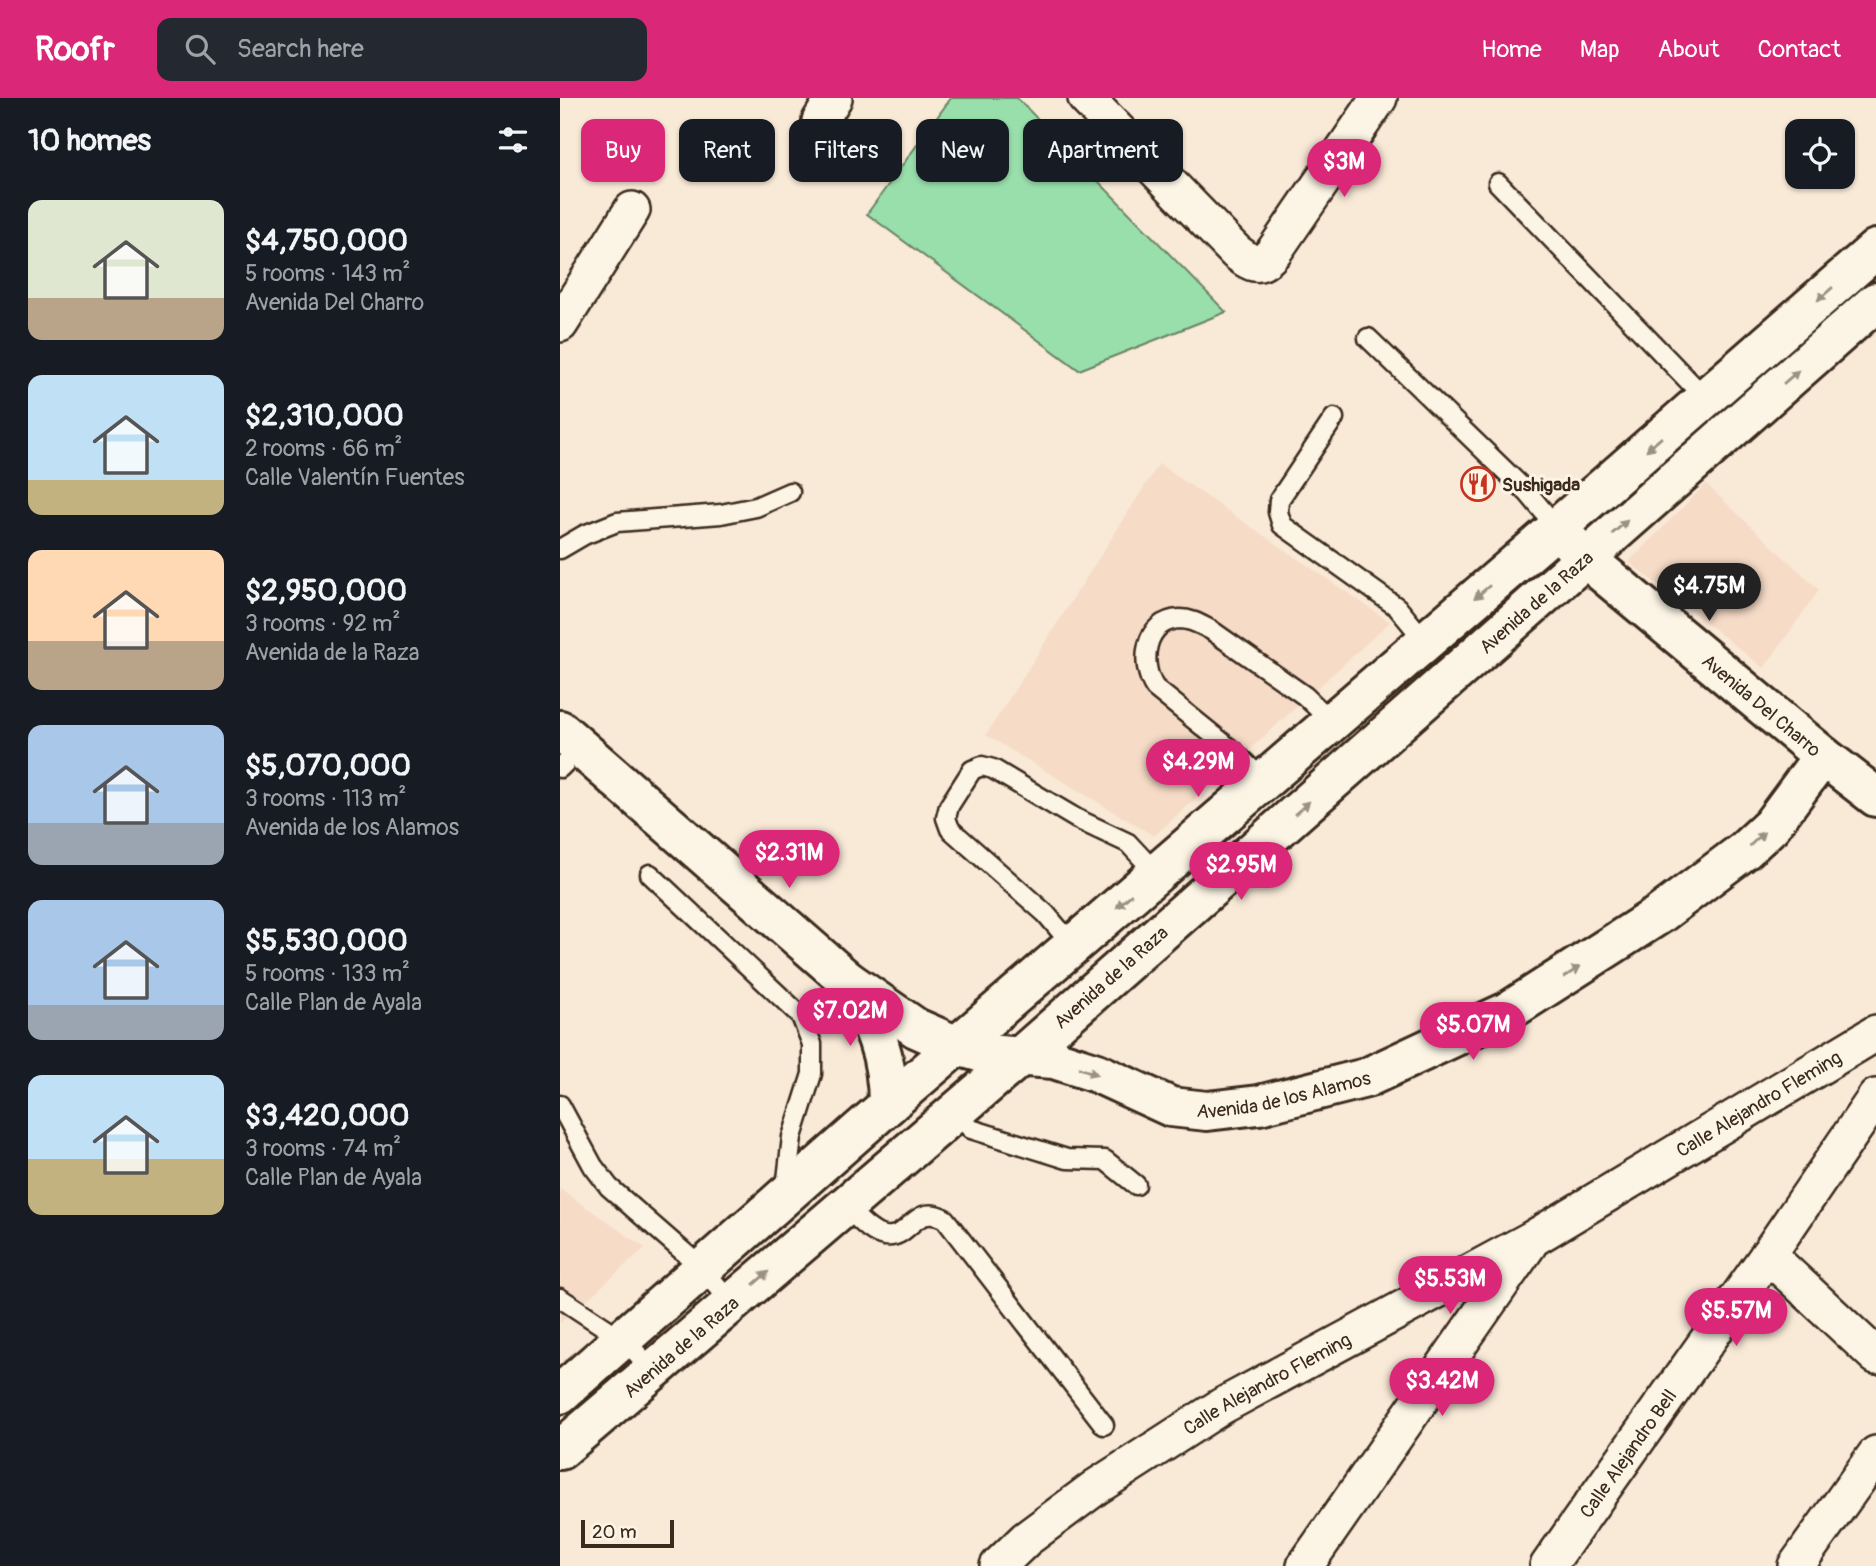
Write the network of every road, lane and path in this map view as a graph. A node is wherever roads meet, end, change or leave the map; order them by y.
1 (1379, 98) edge
2 (1095, 102) edge
3 (1498, 183) dead end
4 (632, 210) dead end
5 (1876, 248) edge
6 (1876, 302) edge
7 (560, 324) edge
8 (1368, 338) dead end
9 (1706, 398) junction
10 (1334, 418) dead end
11 (790, 492) dead end
12 (1557, 528) junction
13 (560, 549) edge
14 (1585, 558) junction
15 (1425, 641) junction
16 (1332, 722) junction
17 (567, 749) edge
18 (1823, 757) junction
19 (1264, 781) junction
20 (1876, 797) edge
21 (1156, 873) junction
22 (650, 874) dead end
23 (1073, 946) junction
24 (848, 981) junction
25 (1876, 1033) edge
26 (957, 1046) junction
27 (1022, 1055) junction
28 (1876, 1097) edge
29 (560, 1105) edge
30 (888, 1105) junction
31 (956, 1111) junction
32 (1136, 1185) dead end
33 (786, 1195) junction
34 (845, 1206) junction
35 (1532, 1239) junction
36 (1768, 1255) junction
37 (702, 1268) junction
38 (560, 1298) edge
39 (732, 1303) junction
40 (624, 1340) junction
41 (1876, 1356) edge
42 (653, 1370) junction
43 (569, 1416) edge
44 (1104, 1425) dead end
45 (1876, 1454) edge
46 (1811, 1560) edge
47 (998, 1566) edge
48 (1305, 1566) edge
49 (1548, 1566) edge

1 - 2 street
3 - 9 lane
4 - 7 street
5 -> 9 main road, Avenida de la Raza
14 -> 6 main road, Avenida de la Raza
8 - 12 lane
9 -> 12 main road, Avenida de la Raza
10 - 15 lane
11 - 13 lane
12 - 14 main road, Avenida Del Charro
12 -> 15 main road, Avenida de la Raza
14 - 18 main road, Avenida Del Charro
27 -> 14 main road, Avenida de la Raza
15 - 16 main road, Avenida de la Raza
16 - 19 main road, Avenida de la Raza
16 - 19 lane
17 - 24 main road
18 - 20 main road, Avenida Del Charro
27 -> 18 main road, Avenida de los Alamos
19 - 21 main road, Avenida de la Raza
21 -> 23 main road, Avenida de la Raza
21 - 23 lane
22 - 33 lane
23 - 26 main road, Avenida de la Raza
24 - 26 main road, Avenida de los Alamos
24 - 30 main road
25 - 35 street, Calle Alejandro Fleming
26 - 27 main road, Avenida de los Alamos
26 - 30 main road, Avenida de la Raza
27 - 31 main road, Avenida de la Raza
28 - 36 street, Calle Alejandro Bell
29 - 37 lane
30 - 33 main road, Avenida de la Raza
31 - 32 lane
31 - 34 main road, Avenida de la Raza
33 - 37 main road, Avenida de la Raza
39 -> 34 main road, Avenida de la Raza
34 - 44 lane
35 - 47 street, Calle Alejandro Fleming
35 - 48 street
36 - 41 street
36 - 49 street, Calle Alejandro Bell
37 - 39 lane
37 - 40 main road, Avenida de la Raza
38 - 40 lane
39 - 42 main road, Avenida de la Raza
40 - 42 lane
40 - 43 main road, Avenida de la Raza
42 - 43 main road, Avenida de la Raza
45 - 46 street

